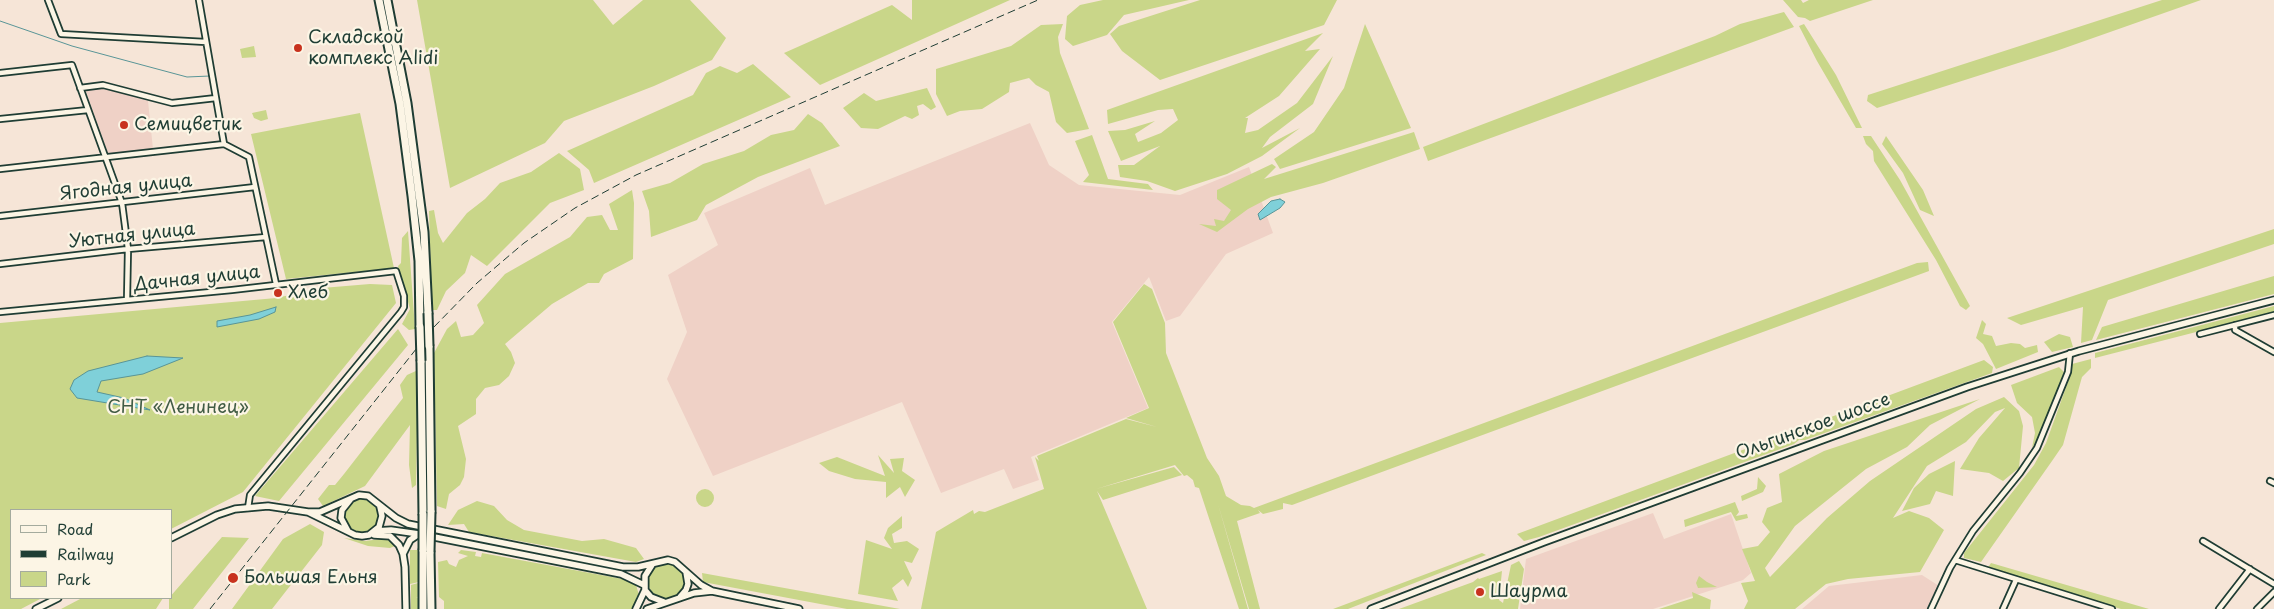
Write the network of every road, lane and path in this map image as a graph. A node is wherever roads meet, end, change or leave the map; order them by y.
1 (48, 0) edge
2 (199, 0) edge
3 (379, 0) edge
4 (386, 0) edge
5 (206, 42) junction
6 (0, 73) edge
7 (80, 88) junction
8 (216, 98) junction
9 (88, 110) junction
10 (0, 120) edge
11 (224, 144) junction
12 (104, 157) junction
13 (0, 169) edge
14 (255, 187) junction
15 (122, 203) junction
16 (0, 216) edge
17 (266, 237) junction
18 (128, 249) junction
19 (0, 264) edge
20 (276, 284) junction
21 (127, 300) junction
22 (2274, 300) edge
23 (0, 312) edge
24 (2274, 315) edge
25 (2235, 325) junction
26 (2200, 334) dead end
27 (2274, 352) edge
28 (2070, 353) junction
29 (351, 498) junction
30 (379, 505) junction
31 (248, 508) junction
32 (308, 512) junction
33 (427, 513) junction
34 (375, 531) junction
35 (350, 532) junction
36 (419, 534) junction
37 (369, 535) junction
38 (172, 537) edge
39 (2203, 541) dead end
40 (427, 551) junction
41 (404, 554) junction
42 (1956, 560) junction
43 (652, 565) junction
44 (2250, 569) junction
45 (685, 571) junction
46 (2016, 580) junction
47 (2274, 584) edge
48 (644, 588) junction
49 (712, 591) junction
50 (2274, 592) edge
51 (56, 599) edge
52 (676, 600) junction
53 (669, 602) junction
54 (2099, 607) edge
55 (36, 609) edge
56 (406, 609) edge
57 (423, 609) edge
58 (431, 609) edge
59 (636, 609) edge
60 (647, 609) edge
61 (799, 609) edge
62 (1371, 609) edge
63 (1930, 609) edge
64 (2002, 609) edge
65 (2112, 609) edge
66 (2219, 609) edge
67 (2257, 609) edge

1 - 5 street
2 - 5 street
3 - 33 main road, bridge
4 - 33 main road, bridge
5 - 8 street
6 - 7 street
7 - 8 street
7 - 9 street
8 - 11 street
9 - 10 street
9 - 12 street
11 - 12 street
11 - 14 street
12 - 13 street
12 - 15 street
14 - 15 street, Ягодная улица
14 - 17 street
15 - 16 street, Ягодная улица
15 - 18 street
17 - 18 street, Уютная улица
17 - 20 street
18 - 19 street, Уютная улица
18 - 21 street
20 - 21 street, Дачная улица
20 - 31 street, Дачная улица
21 - 23 street, Дачная улица
22 - 28 main road, Ольгинское шоссе
24 - 25 street
25 - 26 street
25 - 27 street
28 - 42 street
28 - 62 main road, Ольгинское шоссе
29 - 30 main road
29 - 32 main road
29 - 35 main road
30 - 34 main road
30 - 43 main road
31 - 32 main road
31 - 38 main road
32 - 35 main road
33 - 40 main road, bridge
34 - 36 main road
34 - 37 main road
35 - 37 main road
36 - 41 main road
36 - 48 main road
37 - 41 main road
39 - 44 street
40 - 57 main road
40 - 58 main road
41 - 56 main road
42 - 46 street
42 - 63 street
43 - 45 main road
43 - 48 main road
44 - 47 street
44 - 66 street
45 - 49 main road
45 - 52 main road
46 - 54 street
46 - 64 street
48 - 53 main road
48 - 59 main road
49 - 52 main road
49 - 61 main road
50 - 67 street
51 - 55 main road
52 - 53 main road
53 - 60 main road
54 - 65 street

